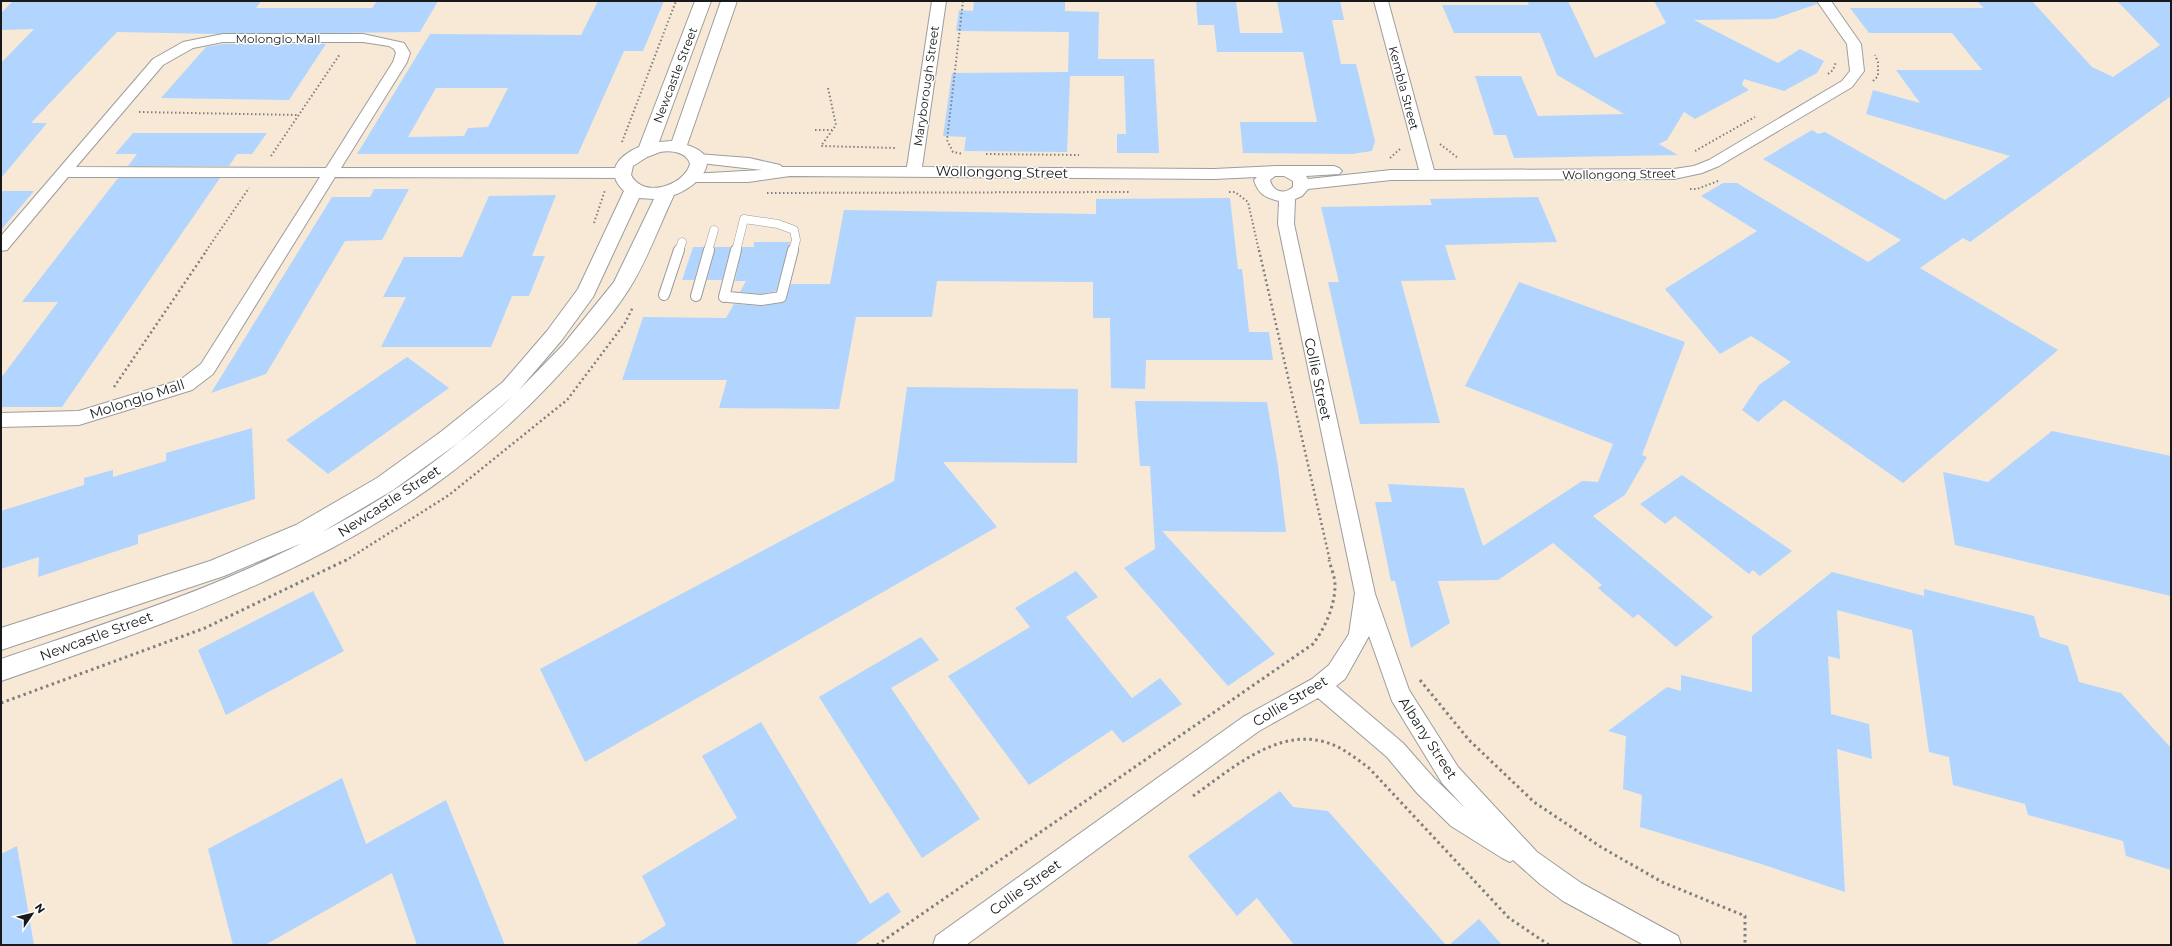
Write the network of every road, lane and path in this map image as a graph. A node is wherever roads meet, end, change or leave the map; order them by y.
1 (676, 1) edge
2 (703, 1) edge
3 (729, 1) edge
4 (939, 1) edge
5 (963, 1) edge
6 (1381, 1) edge
7 (1824, 1) edge
8 (350, 38) junction
9 (1871, 49) dead end
10 (1838, 59) dead end
11 (1824, 77) dead end
12 (1868, 86) dead end
13 (828, 88) dead end
14 (116, 111) junction
15 (298, 115) junction
16 (1757, 115) dead end
17 (815, 130) dead end
18 (832, 130) junction
19 (1438, 141) dead end
20 (1402, 144) dead end
21 (678, 146) junction
22 (898, 148) dead end
23 (647, 150) junction
24 (1691, 153) dead end
25 (970, 154) dead end
26 (986, 154) dead end
27 (1081, 156) dead end
28 (697, 159) junction
29 (1460, 159) dead end
30 (1387, 160) dead end
31 (790, 170) junction
32 (1278, 171) junction
33 (64, 172) junction
34 (914, 172) junction
35 (259, 173) junction
36 (328, 173) junction
37 (1214, 174) junction
38 (1391, 175) junction
39 (1428, 175) junction
40 (622, 179) junction
41 (691, 179) junction
42 (1722, 179) dead end
43 (1302, 185) junction
44 (1267, 189) junction
45 (1690, 189) dead end
46 (667, 191) junction
47 (1136, 192) dead end
48 (1227, 192) dead end
49 (763, 193) dead end
50 (1287, 196) junction
51 (1286, 224) junction
52 (592, 228) dead end
53 (714, 230) dead end
54 (682, 242) dead end
55 (1, 246) edge
56 (664, 295) dead end
57 (696, 296) dead end
58 (726, 297) joint
59 (634, 305) dead end
60 (97, 412) junction
61 (1, 420) edge
62 (1365, 593) junction
63 (1, 639) edge
64 (1, 670) edge
65 (1417, 676) dead end
66 (1320, 686) junction
67 (1, 703) edge
68 (1186, 801) dead end
69 (1529, 860) junction
70 (877, 945) edge
71 (945, 945) edge
72 (1549, 945) edge
73 (1669, 945) edge
74 (1745, 945) edge

1 - 40 path
2 - 23 main road, Newcastle Street
3 - 21 main road, Newcastle Street
4 - 34 street, Maryborough Street
5 - 25 path
6 - 39 street, Kembla Street
7 - 39 street, Wollongong Street
8 - 14 street, Molonglo Mall
8 - 15 path
8 - 36 street, Molonglo Mall
9 - 12 path
10 - 11 path
13 - 18 path
14 - 15 path
14 - 33 street, Molonglo Mall
15 - 35 path
16 - 24 path
17 - 18 path
18 - 22 path
19 - 29 path
20 - 30 path
21 - 23 main road
21 - 28 main road
23 - 40 main road
26 - 27 path
28 - 31 street, Wollongong Street
28 - 41 main road
31 - 34 street, Wollongong Street
31 - 41 street, Wollongong Street
32 - 37 street, Wollongong Street
32 - 38 street, Wollongong Street
32 - 43 street
32 - 44 street
33 - 35 street
33 - 55 street, Molonglo Mall
34 - 37 street, Wollongong Street
35 - 36 street
35 - 60 path
36 - 40 street
36 - 60 street, Molonglo Mall
37 - 44 street, Wollongong Street
38 - 39 street, Wollongong Street
38 - 43 street, Wollongong Street
40 - 46 main road
40 - 52 path
40 - 63 main road, Newcastle Street
41 - 46 main road
42 - 45 path
43 - 50 street
44 - 50 street, Wollongong Street
44 - 51 street, Collie Street
46 - 64 main road, Newcastle Street
47 - 49 path
48 - 70 path
50 - 51 street, Collie Street
51 - 62 street, Collie Street
53 - 57 lane
54 - 56 lane
58 - 58 lane
59 - 67 path
60 - 61 street, Molonglo Mall
62 - 66 street, Collie Street
62 - 69 street, Albany Street
65 - 74 path
66 - 69 street, Albany Street
66 - 71 street, Collie Street
68 - 72 path
69 - 73 street, Albany Street

